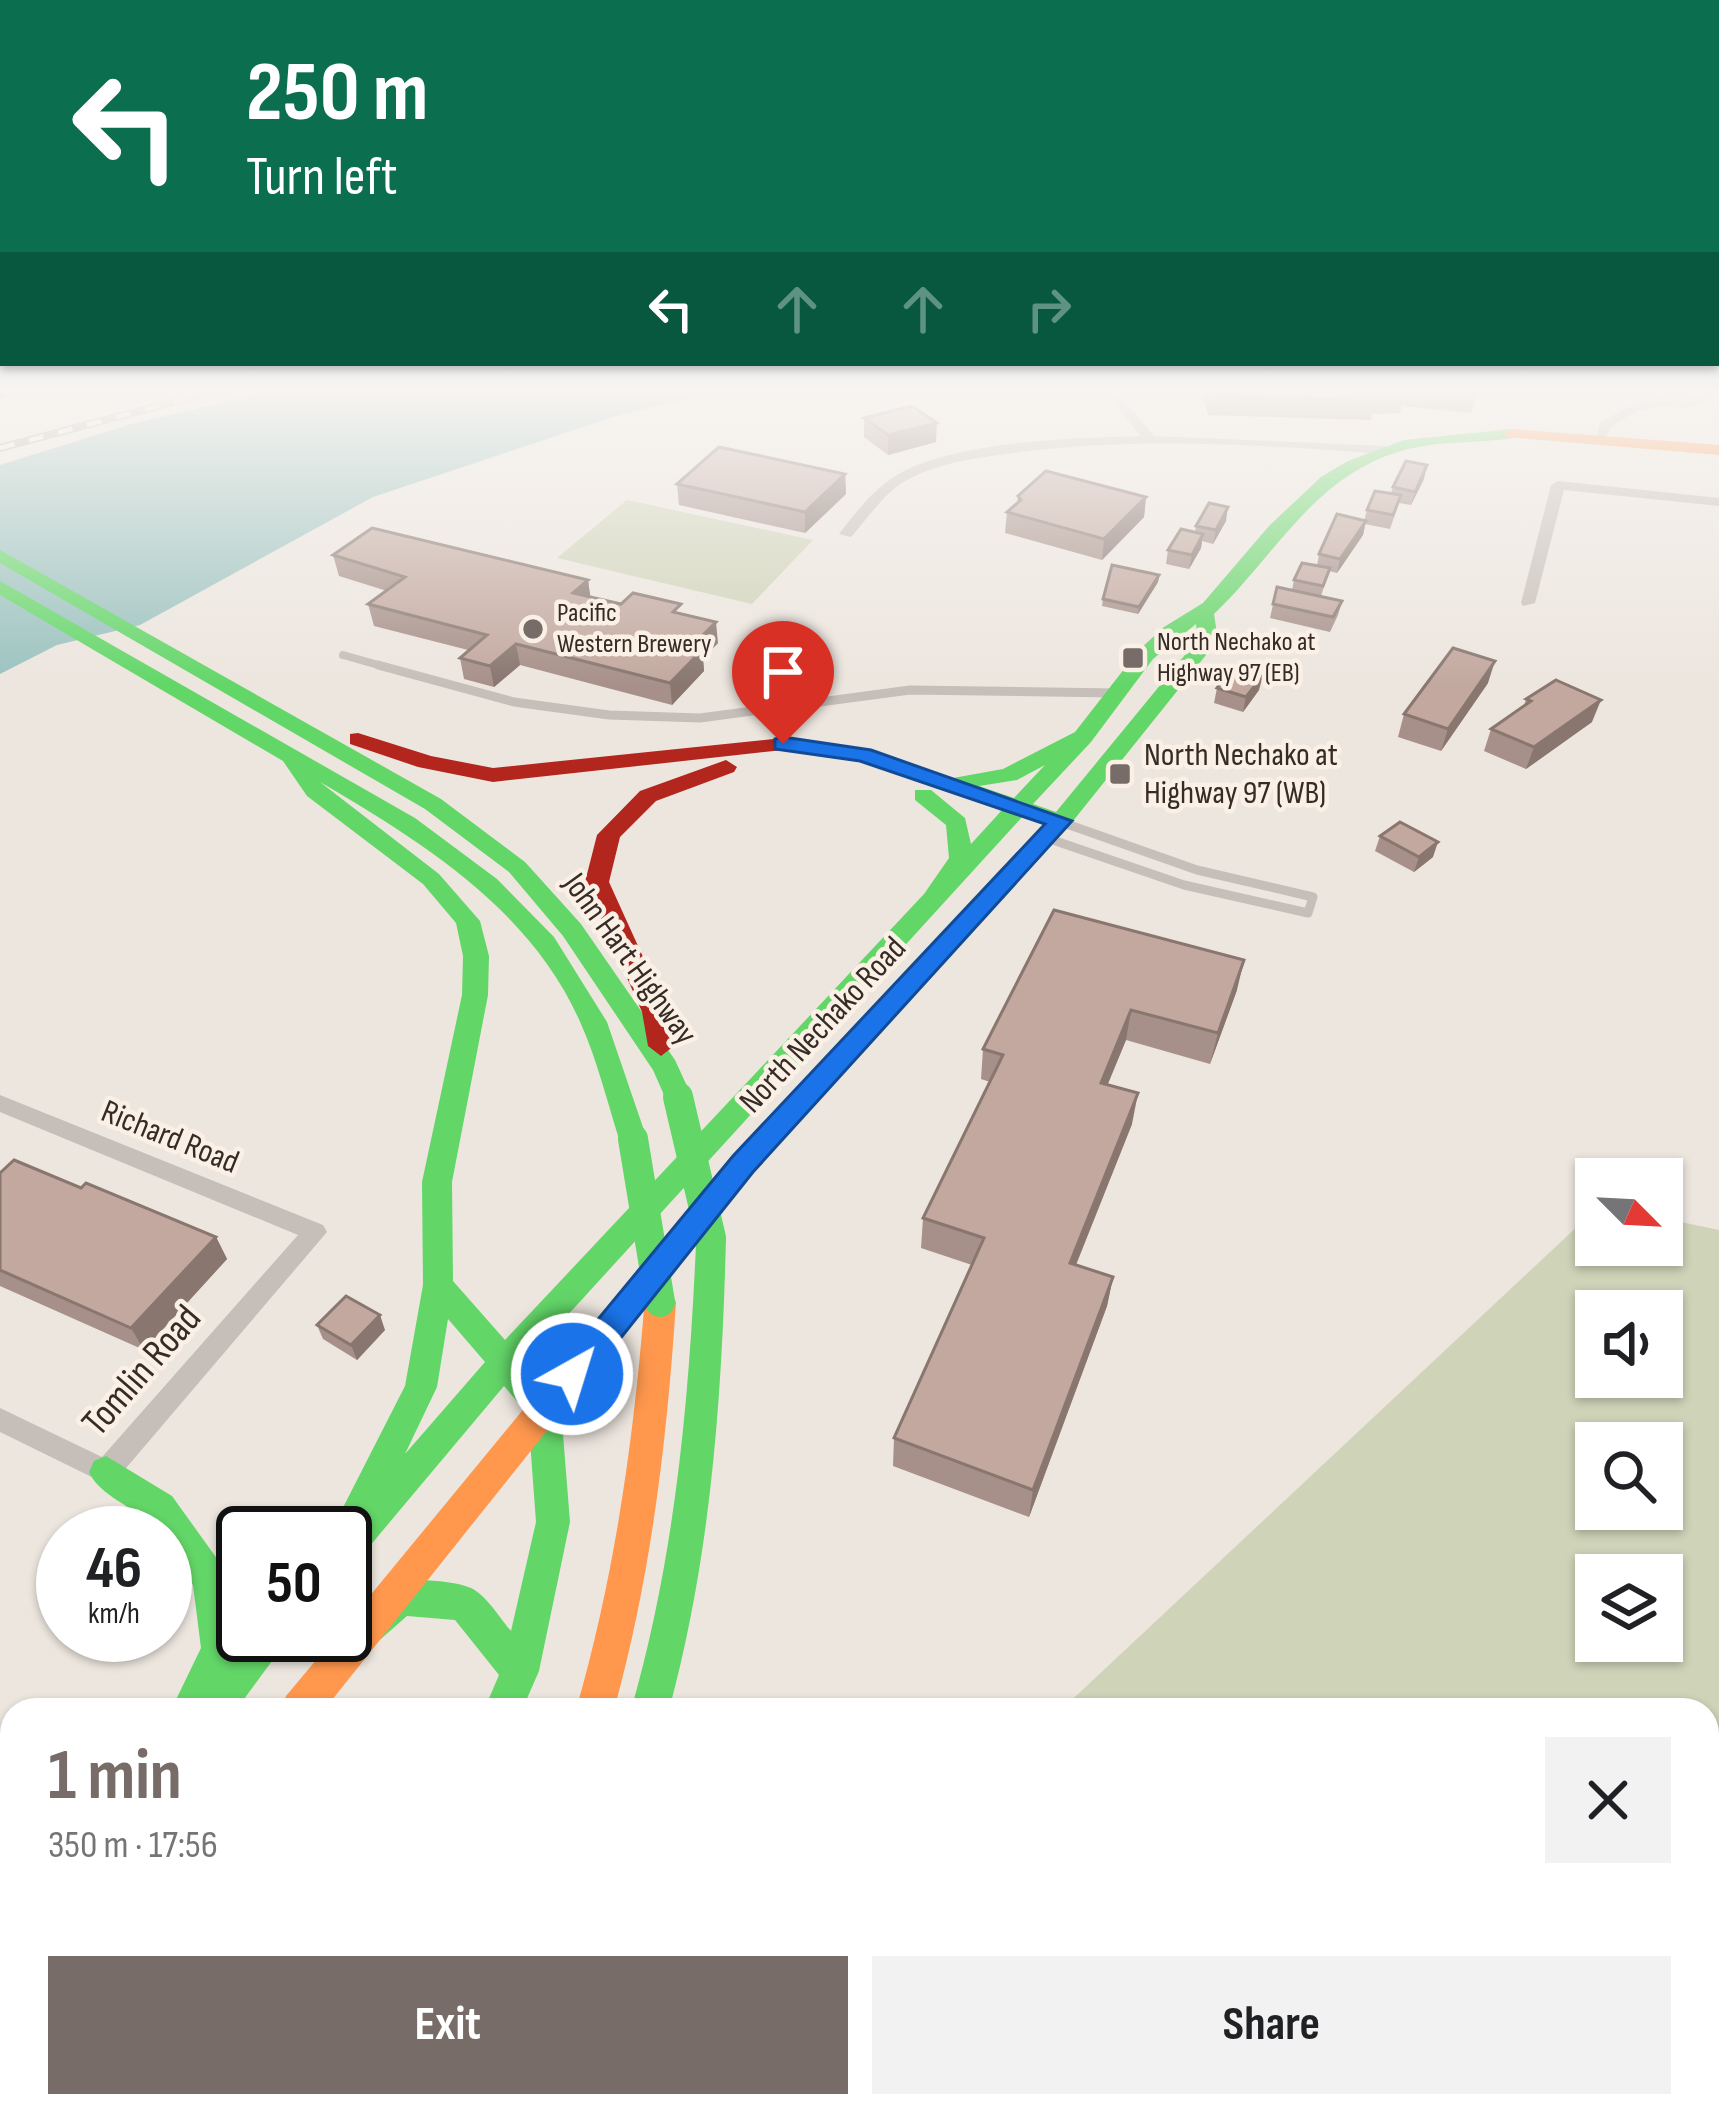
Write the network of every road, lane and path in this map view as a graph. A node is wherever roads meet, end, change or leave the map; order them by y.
1 (888, 489) edge
2 (1315, 489) edge
3 (1557, 489) edge
4 (1594, 489) edge
5 (1719, 502) edge
6 (846, 534) dead end
7 (0, 555) edge
8 (0, 586) edge
9 (1528, 603) dead end
10 (1204, 613) junction
11 (343, 655) dead end
12 (1119, 693) junction
13 (255, 698) junction
14 (1082, 737) junction
15 (290, 754) junction
16 (933, 789) junction
17 (1009, 814) junction
18 (1053, 829) junction
19 (934, 897) junction
20 (665, 1067) junction
21 (0, 1103) edge
22 (315, 1232) joint
23 (438, 1285) junction
24 (504, 1363) junction
25 (544, 1409) junction
26 (0, 1418) edge
27 (106, 1472) junction
28 (361, 1506) edge
29 (372, 1517) edge
30 (372, 1619) edge
31 (372, 1623) edge
32 (251, 1662) edge
33 (338, 1662) edge
34 (520, 1671) junction
35 (196, 1698) edge
36 (222, 1698) edge
37 (309, 1698) edge
38 (508, 1698) edge
39 (599, 1698) edge
40 (654, 1698) edge

1 - 6 street
2 - 10 main road, North Nechako Road
3 - 9 street
4 - 5 street
7 - 13 main road, John Hart Highway
8 - 15 main road, John Hart Highway
10 - 12 main road, North Nechako Road
10 - 18 main road, North Nechako Road
11 - 12 lane
12 - 14 main road, North Nechako Road
13 - 16 main road
13 - 20 main road, John Hart Highway
14 - 16 main road
14 - 17 main road, North Nechako Road
15 - 23 main road
15 - 39 main road, John Hart Highway, bridge
16 - 17 main road
16 - 19 main road
16 - 20 main road
17 - 18 main road
17 - 19 main road, North Nechako Road
18 - 18 lane
18 - 25 main road, North Nechako Road
19 - 24 main road, North Nechako Road
20 - 40 main road, John Hart Highway, bridge
21 - 22 street, Richard Road
22 - 27 street, Tomlin Road
23 - 24 main road
23 - 28 main road
24 - 25 main road
24 - 29 main road, North Nechako Road
25 - 30 main road, North Nechako Road
25 - 34 main road
26 - 27 street, Tomlin Road
27 - 35 main road
31 - 34 main road
32 - 36 main road
33 - 37 main road, North Nechako Road
34 - 38 main road

